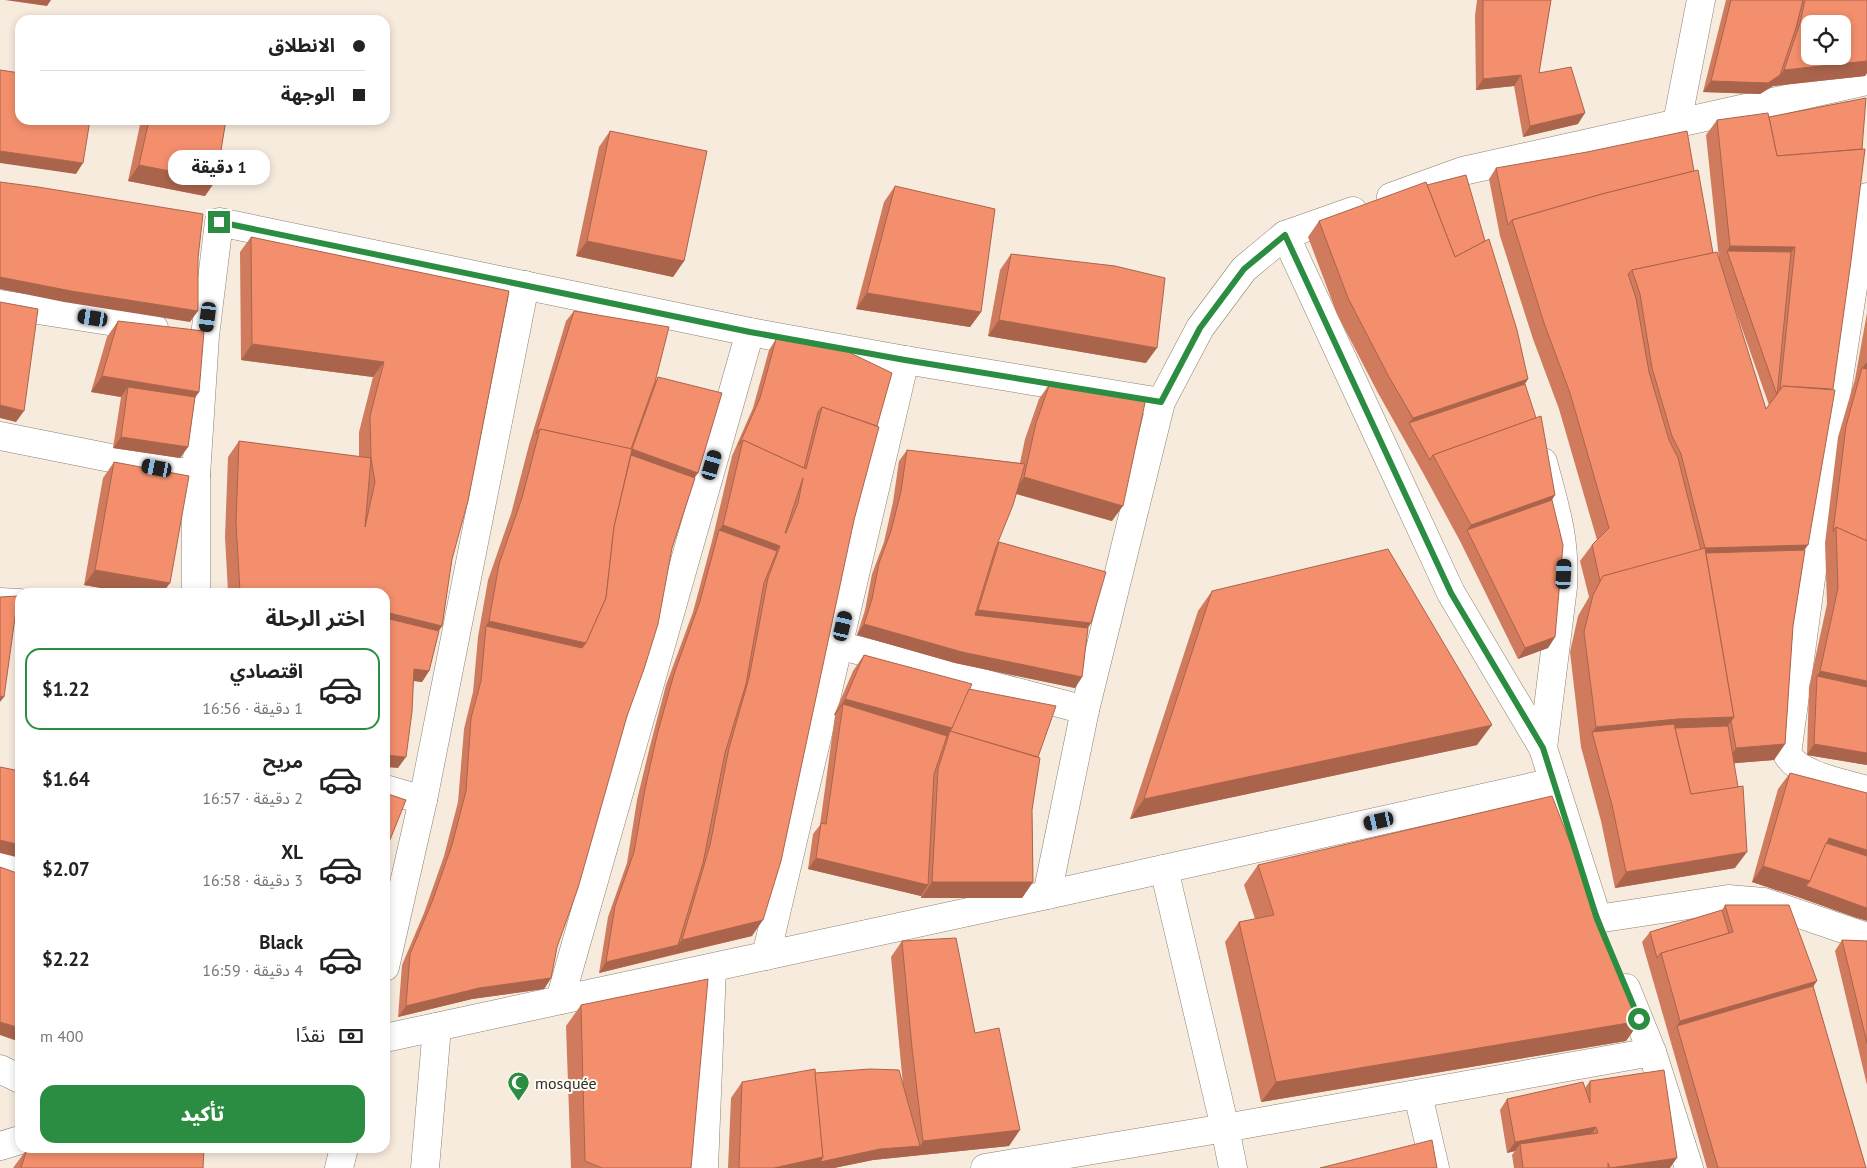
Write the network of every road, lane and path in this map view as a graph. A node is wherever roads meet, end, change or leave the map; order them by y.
1 (1701, 0) edge
2 (1867, 81) edge
3 (1677, 123) junction
4 (1867, 197) edge
5 (190, 217) edge
6 (219, 222) junction
7 (1285, 235) junction
8 (525, 285) junction
9 (0, 304) edge
10 (750, 332) junction
11 (189, 334) junction
12 (905, 360) junction
13 (1161, 402) junction
14 (0, 436) edge
15 (1536, 439) edge
16 (196, 475) junction
17 (196, 588) edge
18 (0, 602) edge
19 (15, 603) edge
20 (838, 646) junction
21 (1085, 710) junction
22 (1543, 748) junction
23 (1554, 782) junction
24 (390, 790) edge
25 (1867, 790) edge
26 (423, 800) junction
27 (0, 865) edge
28 (1164, 869) junction
29 (15, 870) edge
30 (1048, 895) junction
31 (1787, 911) junction
32 (1597, 919) junction
33 (1867, 937) edge
34 (1796, 939) edge
35 (390, 946) edge
36 (766, 956) junction
37 (712, 968) junction
38 (560, 1000) junction
39 (438, 1027) junction
40 (390, 1037) edge
41 (1652, 1052) junction
42 (0, 1069) edge
43 (15, 1076) edge
44 (1418, 1095) junction
45 (1225, 1128) junction
46 (15, 1142) edge
47 (0, 1146) edge
48 (343, 1153) edge
49 (339, 1168) edge
50 (425, 1168) edge
51 (704, 1168) edge
52 (985, 1168) edge
53 (1233, 1168) edge
54 (1435, 1168) edge
55 (1689, 1168) edge

1 - 3 street
2 - 3 street
3 - 7 street
4 - 25 street
5 - 6 street
6 - 8 street
6 - 11 street
7 - 13 street
7 - 22 street
8 - 10 street
8 - 26 street
9 - 11 street
10 - 12 street
10 - 38 street
11 - 16 street
12 - 13 street
12 - 20 street
13 - 21 street
14 - 16 street
15 - 22 street
16 - 17 street
18 - 19 street
20 - 21 street
20 - 36 street
21 - 30 street
22 - 23 street
23 - 28 street
23 - 32 street
24 - 26 street
26 - 35 street
27 - 29 street
28 - 30 street
28 - 45 street
30 - 36 street
31 - 32 street
31 - 33 street
31 - 34 street
32 - 41 street
36 - 37 street
37 - 38 street
37 - 51 street
38 - 39 street
39 - 40 street
39 - 50 street
41 - 44 street
41 - 55 street
42 - 43 street
44 - 45 street
44 - 54 street
45 - 52 street
45 - 53 street
46 - 47 street
48 - 49 street

